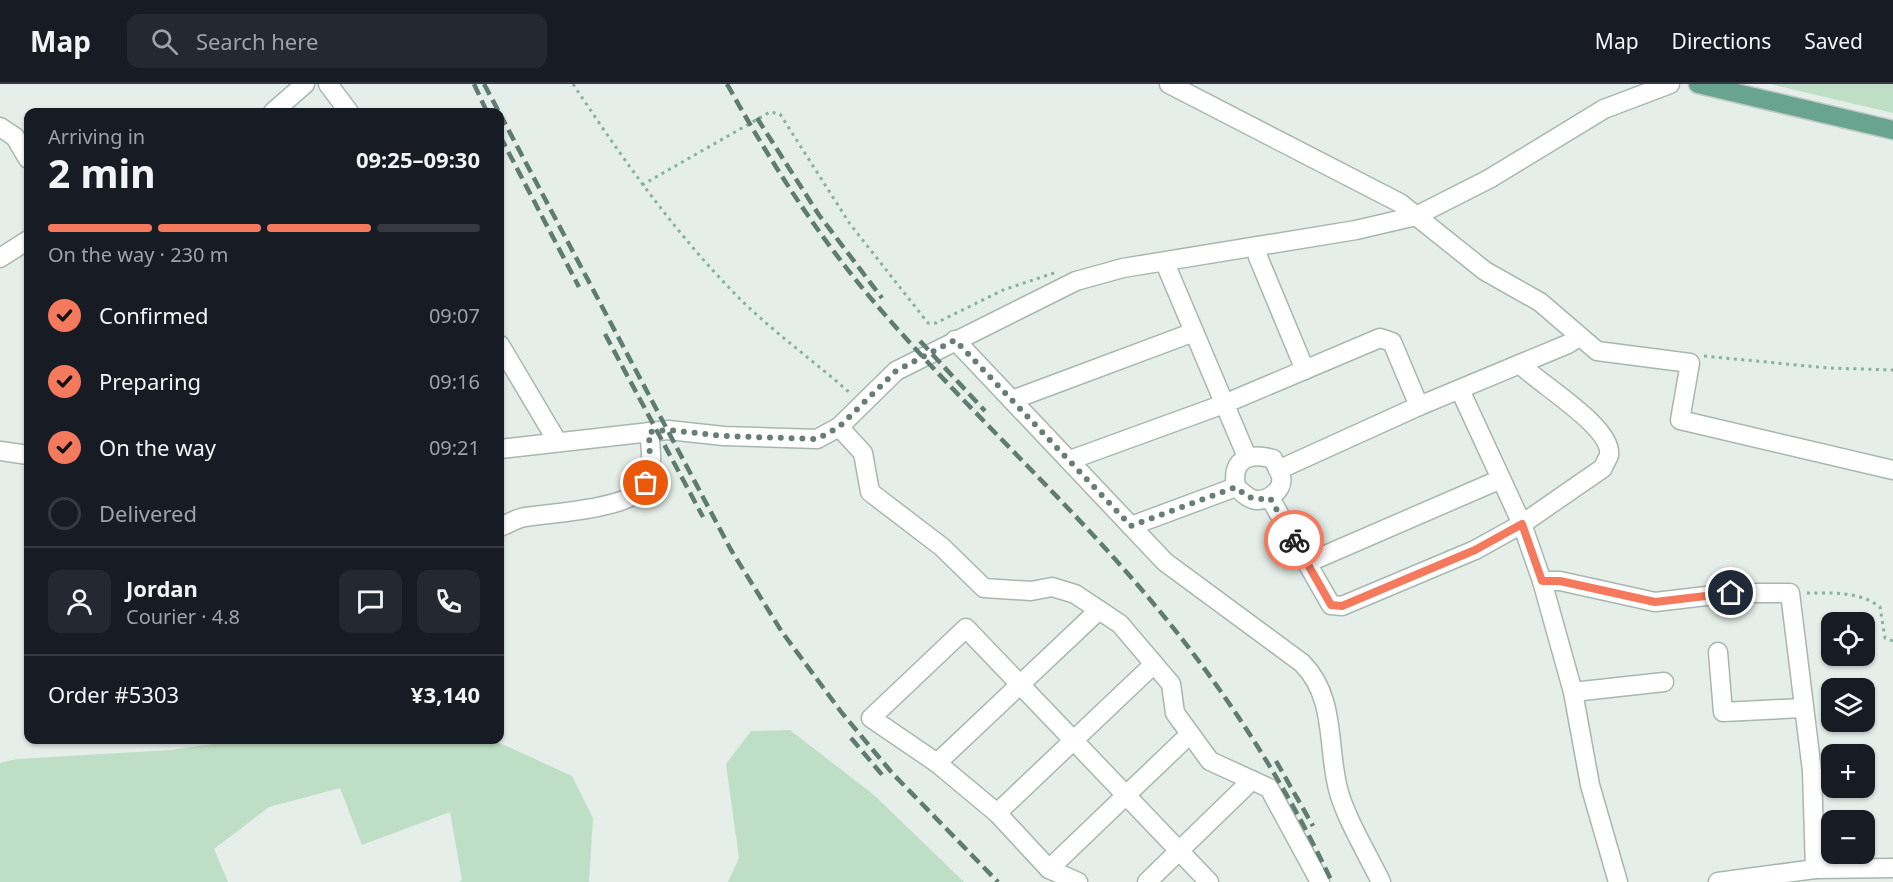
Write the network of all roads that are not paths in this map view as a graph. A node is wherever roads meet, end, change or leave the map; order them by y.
1 (304, 84) edge
2 (328, 84) edge
3 (1169, 84) edge
4 (1670, 84) edge
5 (1698, 84) edge
6 (277, 108) edge
7 (347, 108) edge
8 (0, 127) edge
9 (1893, 130) edge
10 (24, 152) edge
11 (1416, 216) junction
12 (24, 243) edge
13 (1256, 248) junction
14 (0, 258) edge
15 (1165, 263) junction
16 (1194, 332) junction
17 (1579, 337) junction
18 (955, 340) junction
19 (504, 352) edge
20 (1520, 364) junction
21 (1305, 370) junction
22 (1460, 390) junction
23 (1012, 400) junction
24 (1224, 404) junction
25 (1419, 406) junction
26 (839, 427) junction
27 (649, 432) junction
28 (557, 441) junction
29 (504, 448) edge
30 (0, 451) edge
31 (24, 454) edge
32 (1247, 457) junction
33 (1070, 460) junction
34 (1278, 470) junction
35 (1893, 470) edge
36 (1501, 479) junction
37 (1236, 487) junction
38 (1270, 498) junction
39 (1522, 524) junction
40 (504, 525) edge
41 (1131, 526) junction
42 (1306, 563) junction
43 (1542, 581) junction
44 (1099, 610) junction
45 (1718, 652) dead end
46 (1154, 664) junction
47 (1664, 682) dead end
48 (1020, 685) junction
49 (1573, 692) junction
50 (1802, 708) junction
51 (1190, 734) junction
52 (1074, 741) junction
53 (937, 763) junction
54 (1252, 780) junction
55 (1126, 795) junction
56 (997, 813) junction
57 (1179, 850) junction
58 (1893, 868) edge
59 (1049, 869) junction
60 (1815, 869) junction
61 (1078, 882) edge
62 (1148, 882) edge
63 (1209, 882) edge
64 (1320, 882) edge
65 (1381, 882) edge
66 (1618, 882) edge
67 (1718, 882) edge

1 - 6 street
2 - 7 street
3 - 11 street
4 - 11 street
5 - 9 main road
8 - 10 street
11 - 13 street
11 - 17 street
12 - 14 street
13 - 15 street
13 - 21 street
15 - 16 street
15 - 18 street
16 - 23 street
16 - 24 street
17 - 20 street
17 - 35 street
18 - 23 street
18 - 26 street
19 - 28 street
20 - 22 street
20 - 39 street
21 - 24 street
21 - 25 street
22 - 25 street
22 - 36 street
23 - 33 street
24 - 32 street
24 - 33 street
25 - 34 street
26 - 27 street
26 - 44 street
27 - 28 street
27 - 40 street
28 - 29 street
30 - 31 street
32 - 34 street
32 - 37 street
33 - 41 street
34 - 38 street
36 - 39 street
36 - 42 street
37 - 38 street
37 - 41 street
38 - 42 street
39 - 42 street
39 - 43 street
41 - 65 street
43 - 49 street
43 - 50 street
44 - 46 street
44 - 48 street
45 - 50 street
46 - 51 street
46 - 52 street
47 - 49 street
48 - 52 street
48 - 53 street
48 - 53 street
49 - 66 street
50 - 60 street
51 - 54 street
51 - 55 street
52 - 55 street
52 - 56 street
53 - 56 street
54 - 57 street
54 - 64 street
55 - 57 street
55 - 59 street
56 - 59 street
57 - 62 street
57 - 63 street
58 - 60 street
59 - 61 street
60 - 67 street

